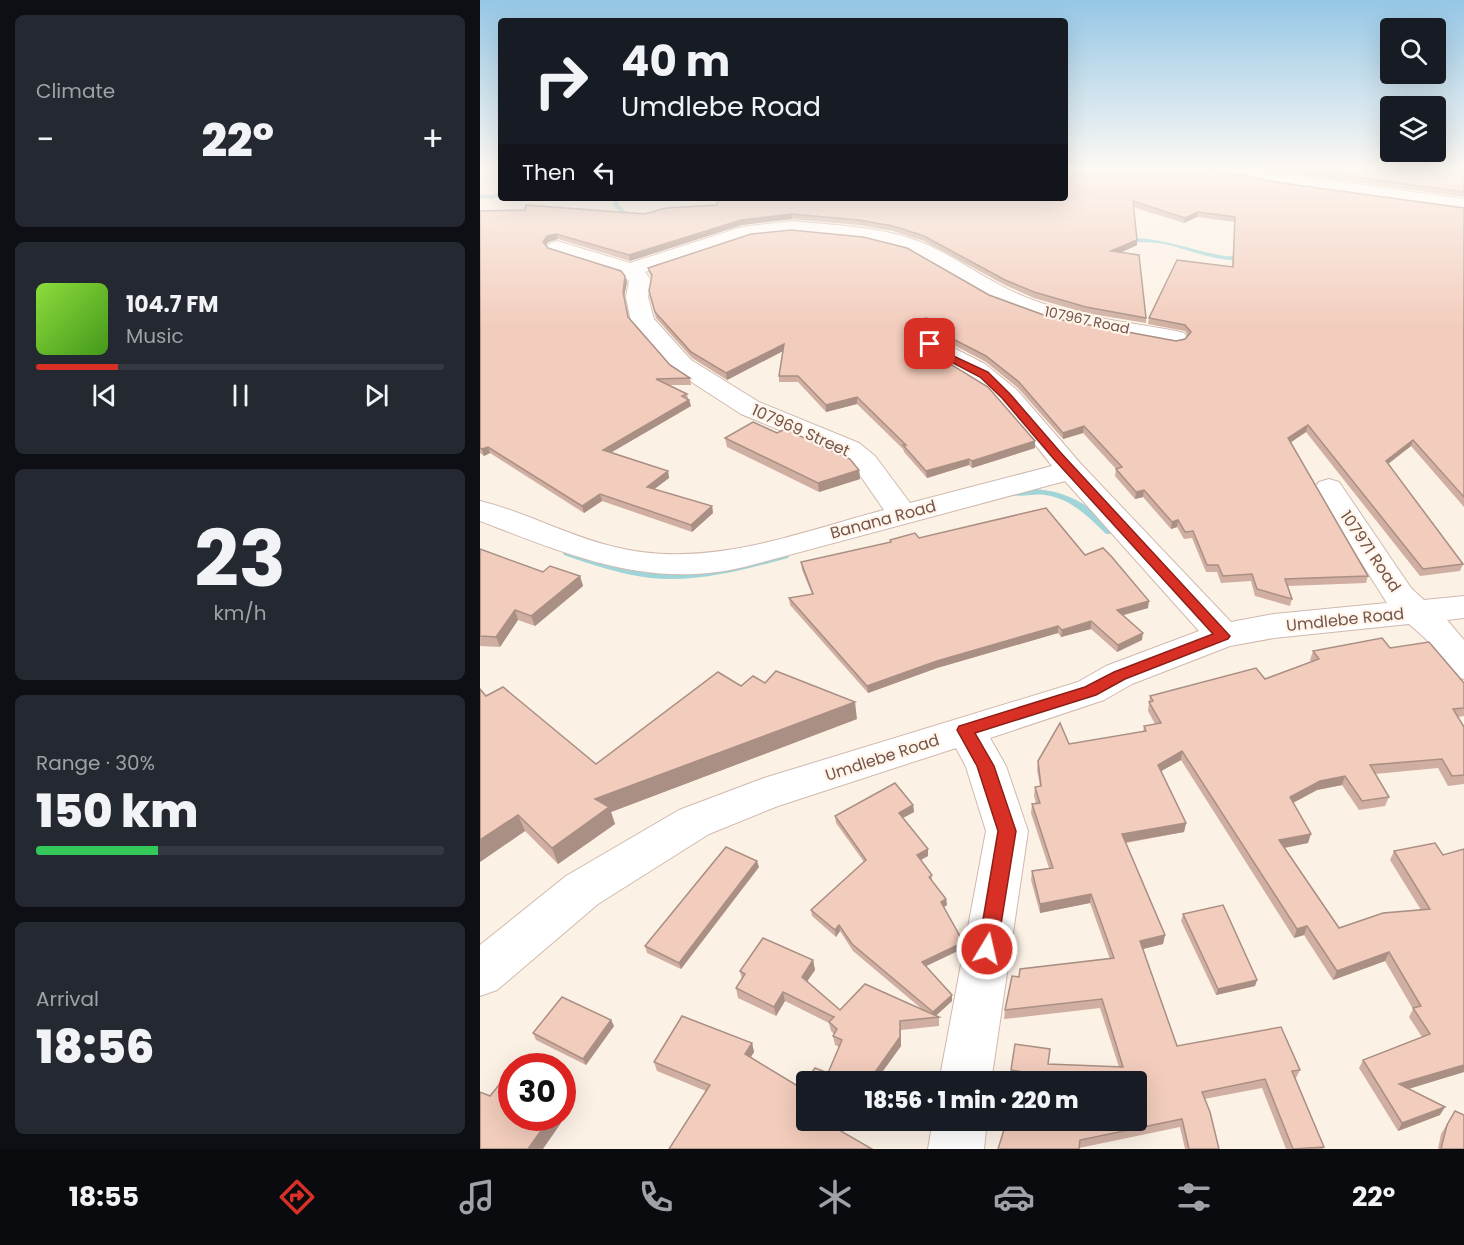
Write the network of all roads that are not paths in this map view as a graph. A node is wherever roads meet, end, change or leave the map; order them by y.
1 (557, 248) edge
2 (631, 270) junction
3 (927, 333) dead end
4 (1176, 338) edge
5 (1071, 470) junction
6 (1329, 488) dead end
7 (480, 510) edge
8 (902, 514) junction
9 (1464, 607) edge
10 (1418, 611) junction
11 (1223, 636) junction
12 (1464, 666) edge
13 (965, 730) junction
14 (480, 974) edge
15 (967, 1071) edge
16 (958, 1131) edge
17 (956, 1149) edge

1 - 2 street
2 - 4 street, 107967 Road
2 - 8 street, 107969 Street
3 - 5 street
5 - 8 street, Banana Road
5 - 11 street
6 - 10 street, 107971 Road
7 - 8 street, Banana Road
9 - 10 street, Umdlebe Road
10 - 11 street, Umdlebe Road
10 - 12 street, 107971 Road
11 - 13 street, Umdlebe Road
13 - 14 street, Umdlebe Road
13 - 15 street
16 - 17 street

